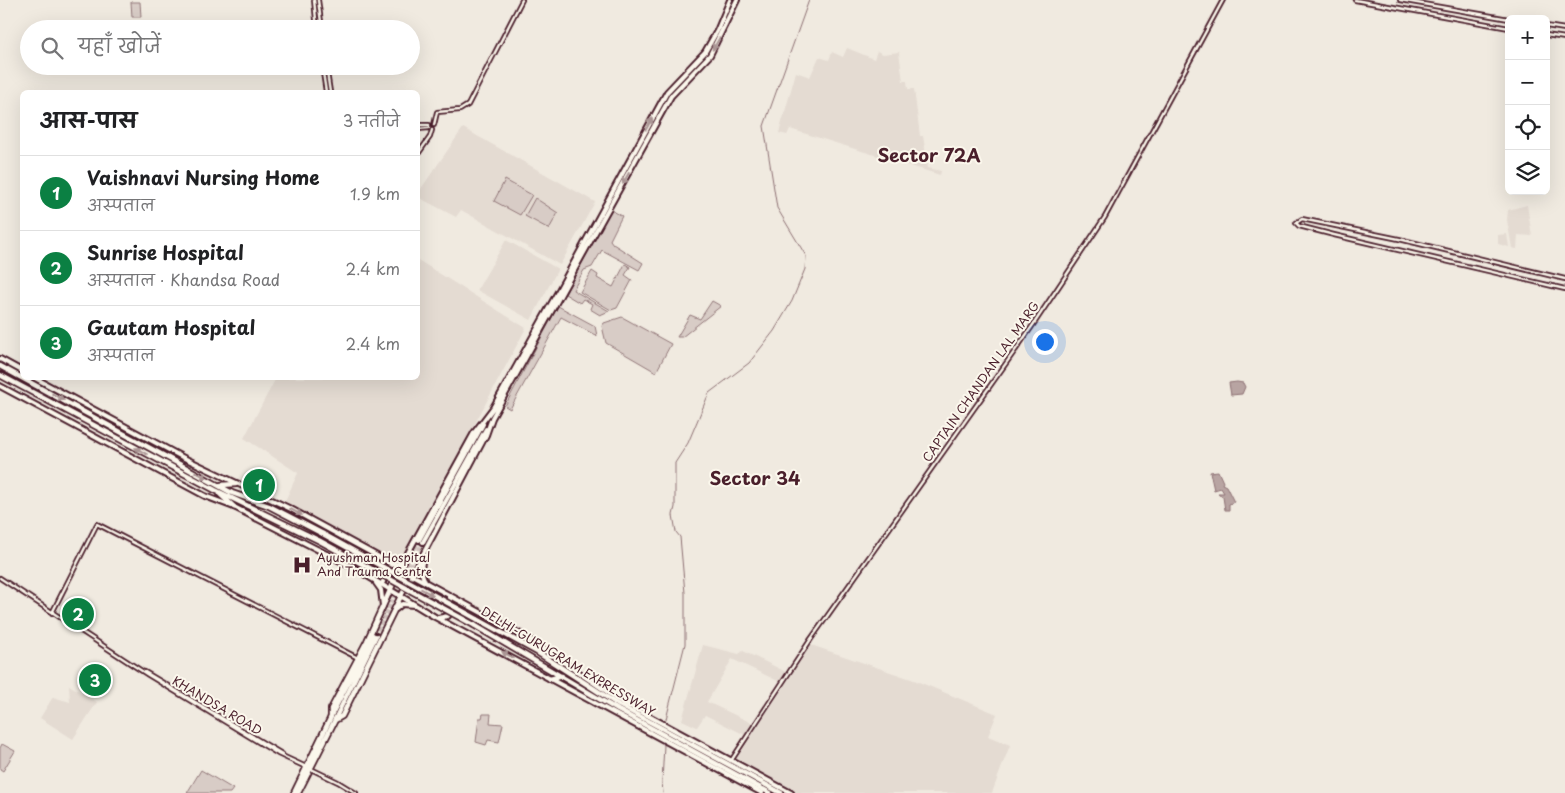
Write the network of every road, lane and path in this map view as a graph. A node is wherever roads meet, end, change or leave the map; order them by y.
1 (314, 0) edge
2 (318, 0) edge
3 (522, 0) edge
4 (730, 0) edge
5 (737, 0) edge
6 (1223, 0) edge
7 (1354, 0) edge
8 (1400, 0) edge
9 (1505, 18) edge
10 (317, 20) edge
11 (321, 20) edge
12 (1505, 27) edge
13 (1550, 27) edge
14 (1565, 29) edge
15 (1550, 36) edge
16 (1565, 38) edge
17 (692, 65) junction
18 (697, 69) junction
19 (323, 75) edge
20 (327, 75) edge
21 (326, 90) edge
22 (330, 90) edge
23 (434, 125) junction
24 (420, 127) edge
25 (430, 128) junction
26 (420, 151) edge
27 (1565, 278) edge
28 (1565, 289) edge
29 (0, 359) edge
30 (0, 366) edge
31 (20, 370) edge
32 (0, 375) edge
33 (20, 377) edge
34 (26, 380) edge
35 (39, 380) edge
36 (0, 386) edge
37 (490, 417) junction
38 (236, 484) junction
39 (219, 486) junction
40 (216, 490) junction
41 (234, 507) junction
42 (421, 541) tunnel mouth
43 (422, 558) junction
44 (403, 562) junction
45 (390, 563) junction
46 (399, 568) junction
47 (361, 572) junction
48 (412, 575) junction
49 (0, 578) edge
50 (425, 582) junction
51 (382, 584) junction
52 (390, 588) junction
53 (449, 596) junction
54 (400, 598) junction
55 (416, 605) junction
56 (383, 606) junction
57 (52, 613) junction
58 (437, 618) junction
59 (377, 635) junction
60 (358, 658) junction
61 (574, 670) junction
62 (562, 676) junction
63 (550, 679) junction
64 (580, 680) junction
65 (598, 686) junction
66 (590, 687) junction
67 (333, 719) junction
68 (679, 746) junction
69 (731, 761) junction
70 (308, 768) junction
71 (296, 793) edge
72 (356, 793) edge
73 (762, 793) edge
74 (770, 793) edge
75 (781, 793) edge
76 (791, 793) edge

1 - 10 street
2 - 11 street
3 - 23 street
4 - 17 main road
5 -> 18 main road
6 - 69 street, CAPTAIN CHANDAN LAL MARG
7 - 12 street
8 - 9 street
13 - 14 street
15 - 16 street
17 - 18 main road
37 -> 17 main road
18 -> 37 main road
19 - 21 street
20 - 22 street
23 - 25 street
23 - 25 street
24 - 25 street
25 - 26 street
27 - 28 street
29 - 31 main road
30 -> 33 highway, DELHI-GURUGRAM EXPRESSWAY
40 -> 32 highway, DELHI-GURUGRAM EXPRESSWAY
34 -> 39 highway, DELHI-GURUGRAM EXPRESSWAY
35 - 38 main road
36 - 41 main road
37 - 42 main road
37 - 43 main road
37 - 44 main road
38 - 39 highway
38 -> 45 main road
39 -> 64 highway, DELHI-GURUGRAM EXPRESSWAY, bridge
40 - 41 highway
40 - 62 highway, DELHI-GURUGRAM EXPRESSWAY, bridge
41 - 47 main road
43 - 48 main road
43 - 50 main road
44 - 45 main road
44 - 46 highway
45 - 46 main road
45 - 51 main road
46 - 48 main road
46 - 52 highway
47 - 51 main road
47 - 56 main road
48 - 50 main road
48 - 54 main road
49 - 57 street, KHANDSA ROAD
50 - 53 main road
51 - 52 main road
52 - 54 main road
52 - 56 highway
53 - 58 main road
53 - 61 main road
54 - 55 main road
54 - 59 highway
55 - 58 main road
55 - 59 main road
56 - 60 highway
57 - 60 street
57 - 70 street, KHANDSA ROAD
63 -> 58 main road
59 - 67 main road
59 - 67 highway
60 - 67 highway
61 - 64 highway
61 - 65 main road
62 - 63 highway
62 - 68 highway, DELHI-GURUGRAM EXPRESSWAY
63 - 68 main road
64 - 66 highway, DELHI-GURUGRAM EXPRESSWAY
65 - 66 highway
65 - 69 main road
66 - 75 highway, DELHI-GURUGRAM EXPRESSWAY
67 - 70 highway
68 - 73 main road
68 - 74 highway, DELHI-GURUGRAM EXPRESSWAY
69 - 76 main road
70 - 71 highway
70 - 72 street, KHANDSA ROAD

